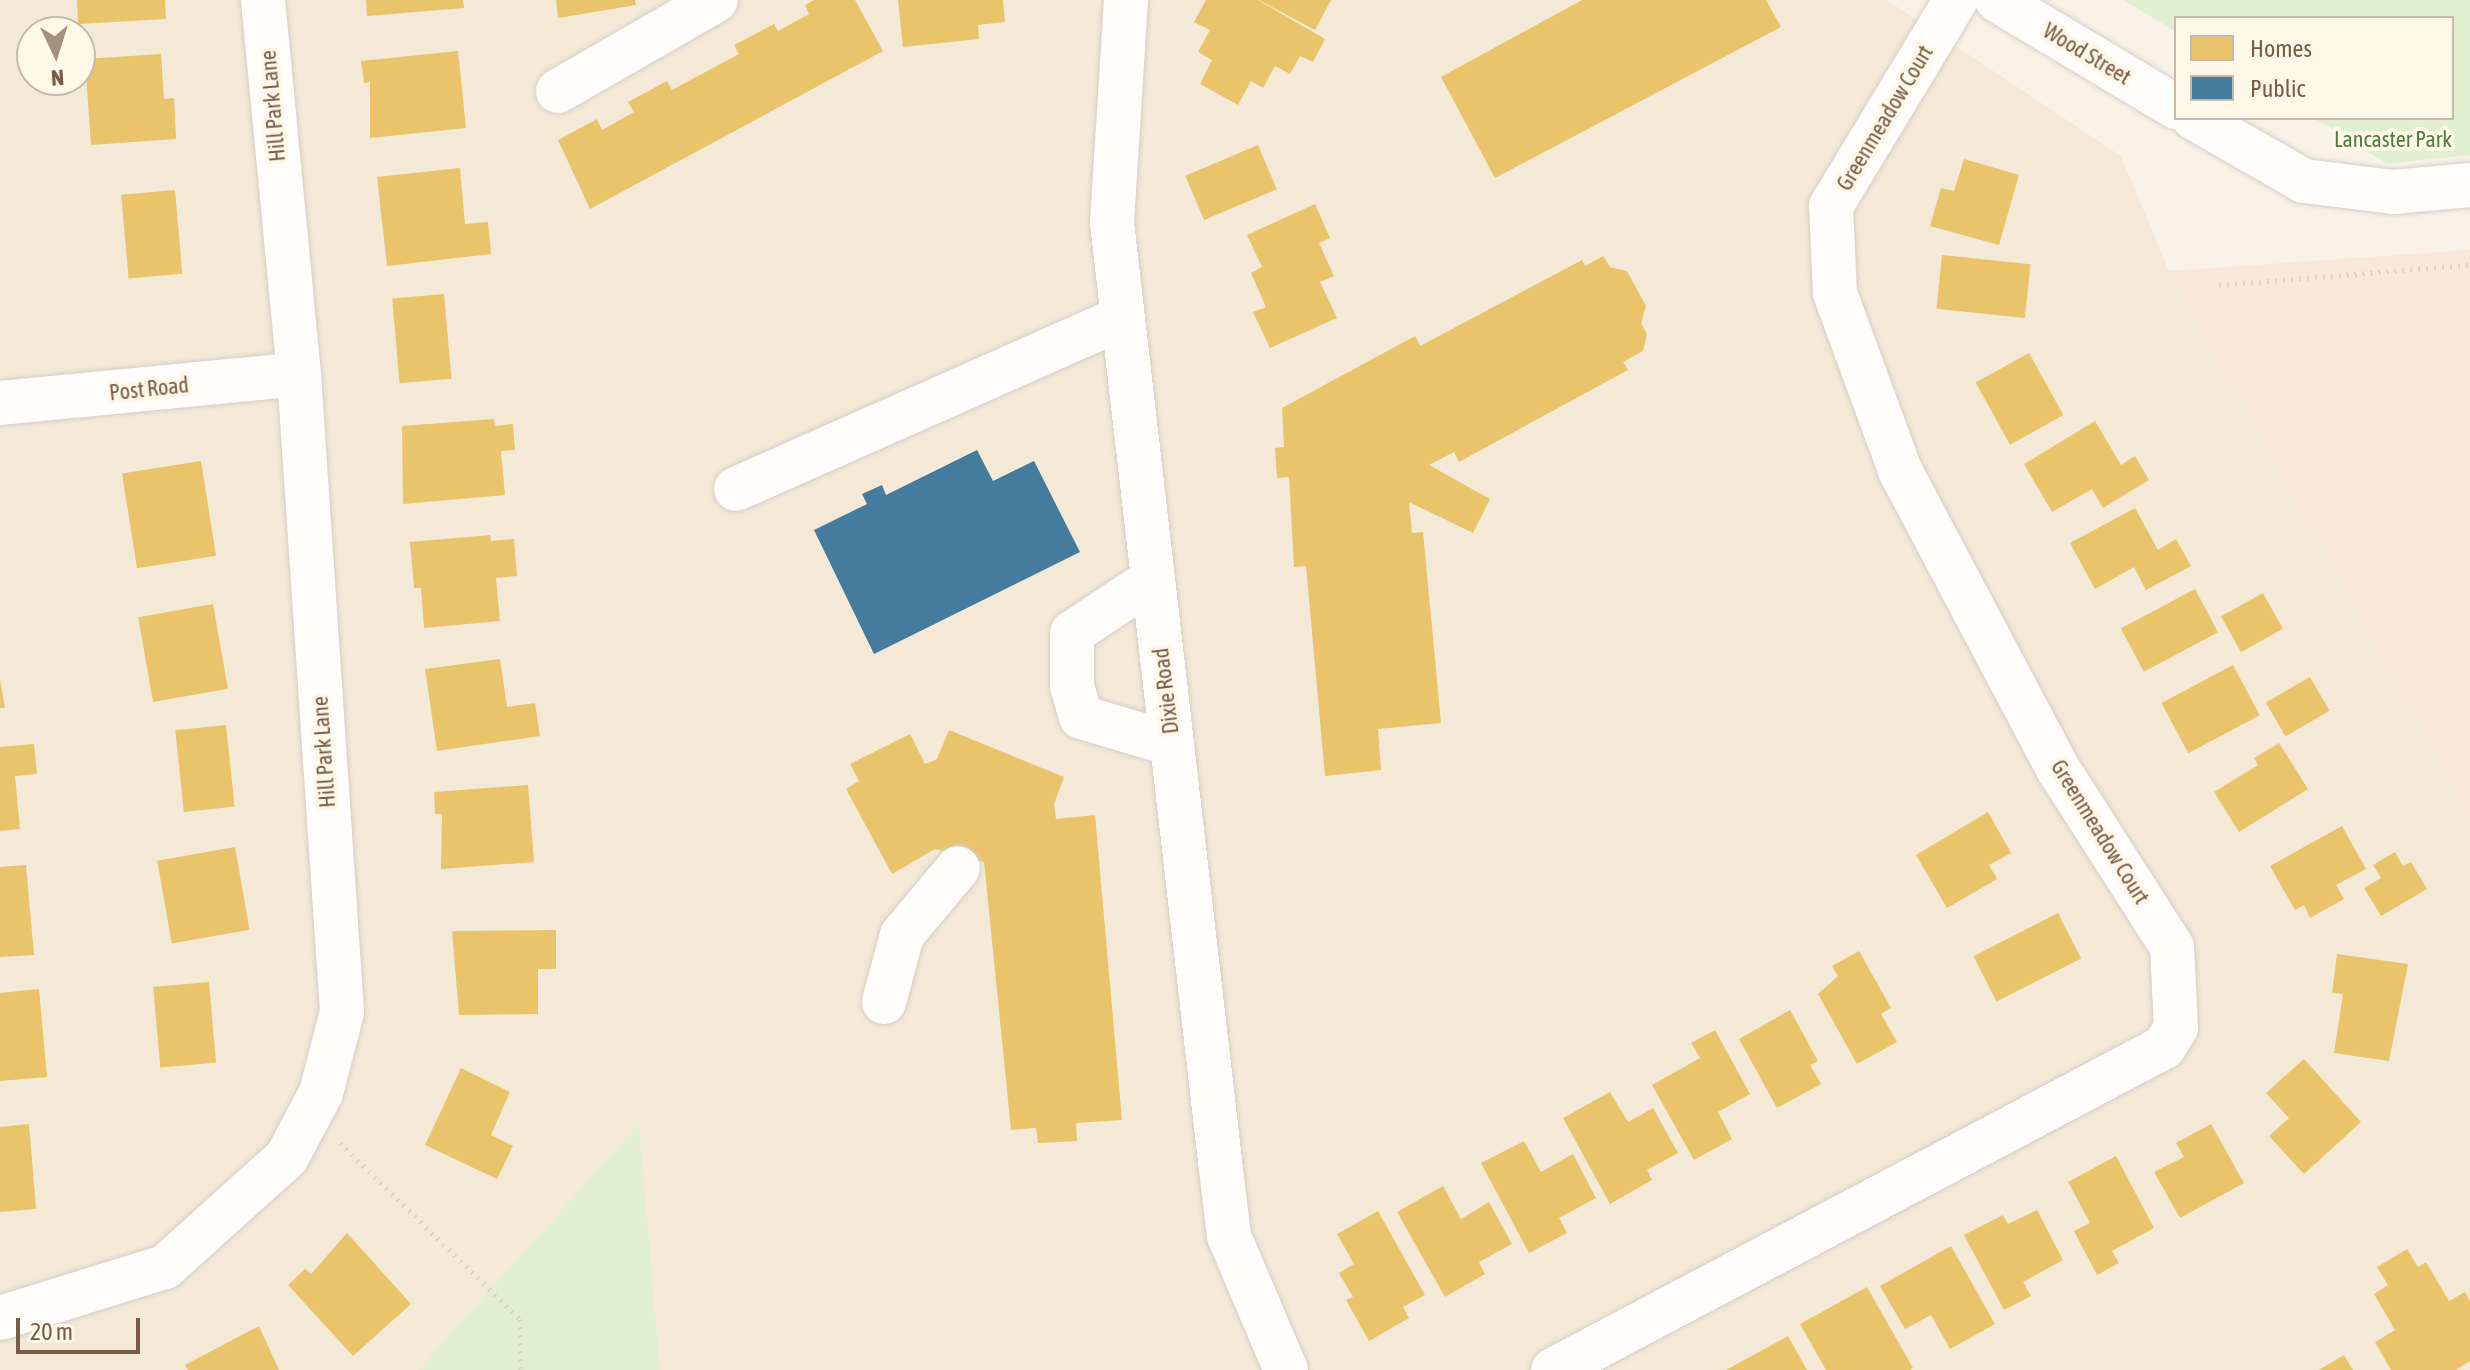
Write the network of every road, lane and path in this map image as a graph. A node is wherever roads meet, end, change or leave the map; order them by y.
1 (263, 0) edge
2 (716, 0) edge
3 (1126, 0) edge
4 (1956, 0) edge
5 (1997, 0) edge
6 (670, 13) edge
7 (558, 91) dead end
8 (2174, 106) edge
9 (2197, 120) edge
10 (2470, 185) edge
11 (2470, 265) edge
12 (2219, 285) dead end
13 (1122, 318) junction
14 (299, 374) junction
15 (0, 403) edge
16 (736, 489) dead end
17 (1153, 579) junction
18 (1172, 744) junction
19 (958, 868) dead end
20 (884, 1002) dead end
21 (310, 1114) junction
22 (0, 1318) edge
23 (521, 1370) edge
24 (1286, 1370) edge
25 (1553, 1370) edge

1 - 14 street, Hill Park Lane
2 - 6 street
3 - 13 street, Dixie Road
4 - 25 street, Greenmeadow Court
5 - 8 street, Wood Street
6 - 7 street
9 - 10 street
11 - 12 path
13 - 16 street
13 - 17 street, Dixie Road
14 - 15 street, Post Road
14 - 21 street, Hill Park Lane
17 - 18 street, Dixie Road
17 - 18 street
18 - 24 street, Dixie Road
19 - 20 street
21 - 22 street, Hill Park Lane
21 - 23 path

